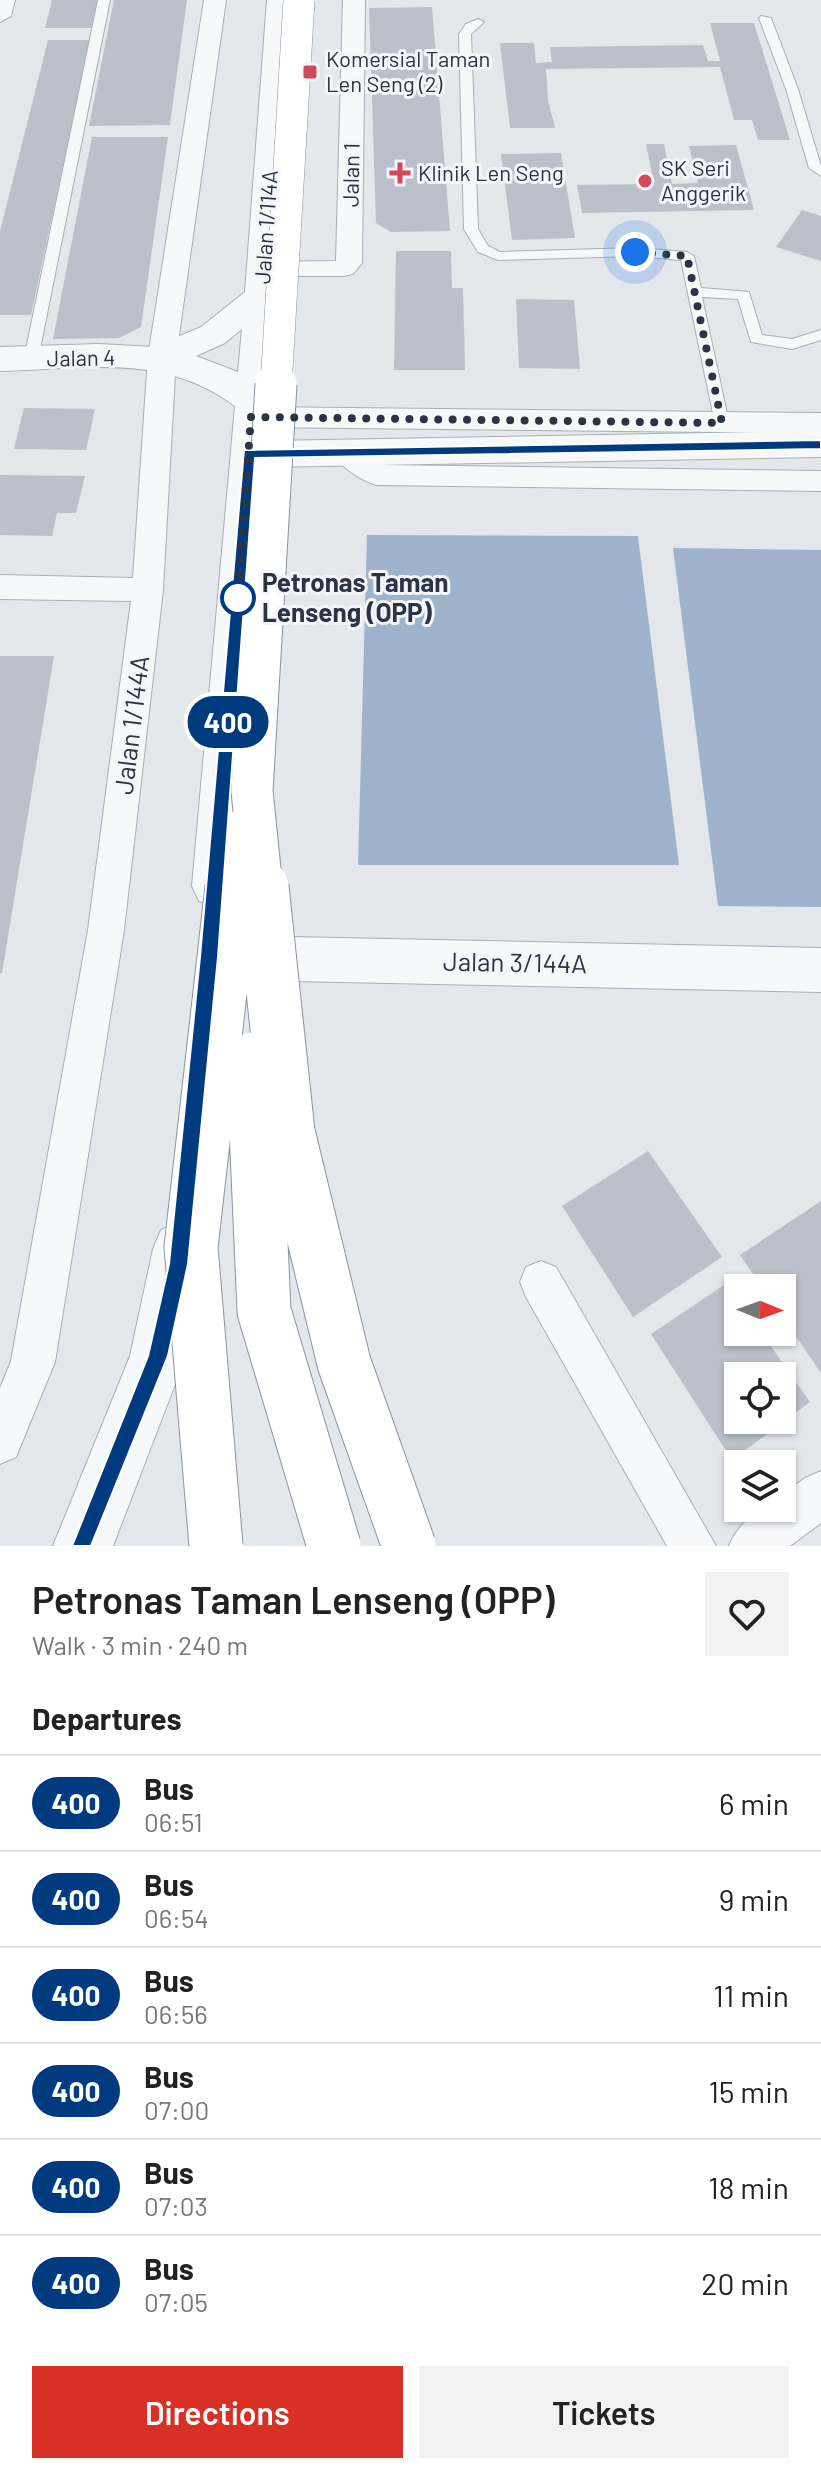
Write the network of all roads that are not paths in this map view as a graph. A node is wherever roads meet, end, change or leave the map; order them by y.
1 (4, 0) edge
2 (104, 0) edge
3 (215, 0) edge
4 (281, 0) edge
5 (297, 0) edge
6 (354, 0) edge
7 (0, 16) edge
8 (765, 18) dead end
9 (478, 22) dead end
10 (821, 172) edge
11 (262, 284) junction
12 (694, 292) junction
13 (821, 335) edge
14 (162, 357) junction
15 (16, 359) edge
16 (821, 423) edge
17 (251, 424) junction
18 (718, 435) junction
19 (821, 444) edge
20 (345, 451) junction
21 (821, 481) edge
22 (0, 587) edge
23 (148, 590) junction
24 (242, 798) junction
25 (209, 957) junction
26 (821, 970) edge
27 (541, 1282) dead end
28 (0, 1441) edge
29 (821, 1494) edge
30 (83, 1546) edge
31 (216, 1546) edge
32 (334, 1546) edge
33 (409, 1546) edge
34 (693, 1546) edge
35 (752, 1546) edge

1 - 7 street
2 - 15 lane
3 - 14 street, Jalan 1/144A
4 - 11 street, Jalan 1/114A
5 - 24 highway, bridge
5 - 33 highway, bridge
6 - 11 street, Jalan 1
8 - 10 lane
9 - 12 lane
11 - 14 street
11 - 17 street, Jalan 1/114A
12 - 13 lane
12 - 18 lane
14 - 15 street, Jalan 4
14 - 17 street
14 - 23 street, Jalan 1/144A
16 - 18 street
17 - 18 street
17 - 20 street
17 - 25 street, Jalan 1/114A
18 - 19 street
18 - 20 street
20 - 21 street
22 - 23 street
23 - 28 street, Jalan 1/144A
24 - 31 highway, bridge
24 - 32 highway, bridge
25 - 26 street, Jalan 3/144A
25 - 30 street, Jalan 1/114A
27 - 34 street
29 - 35 street

